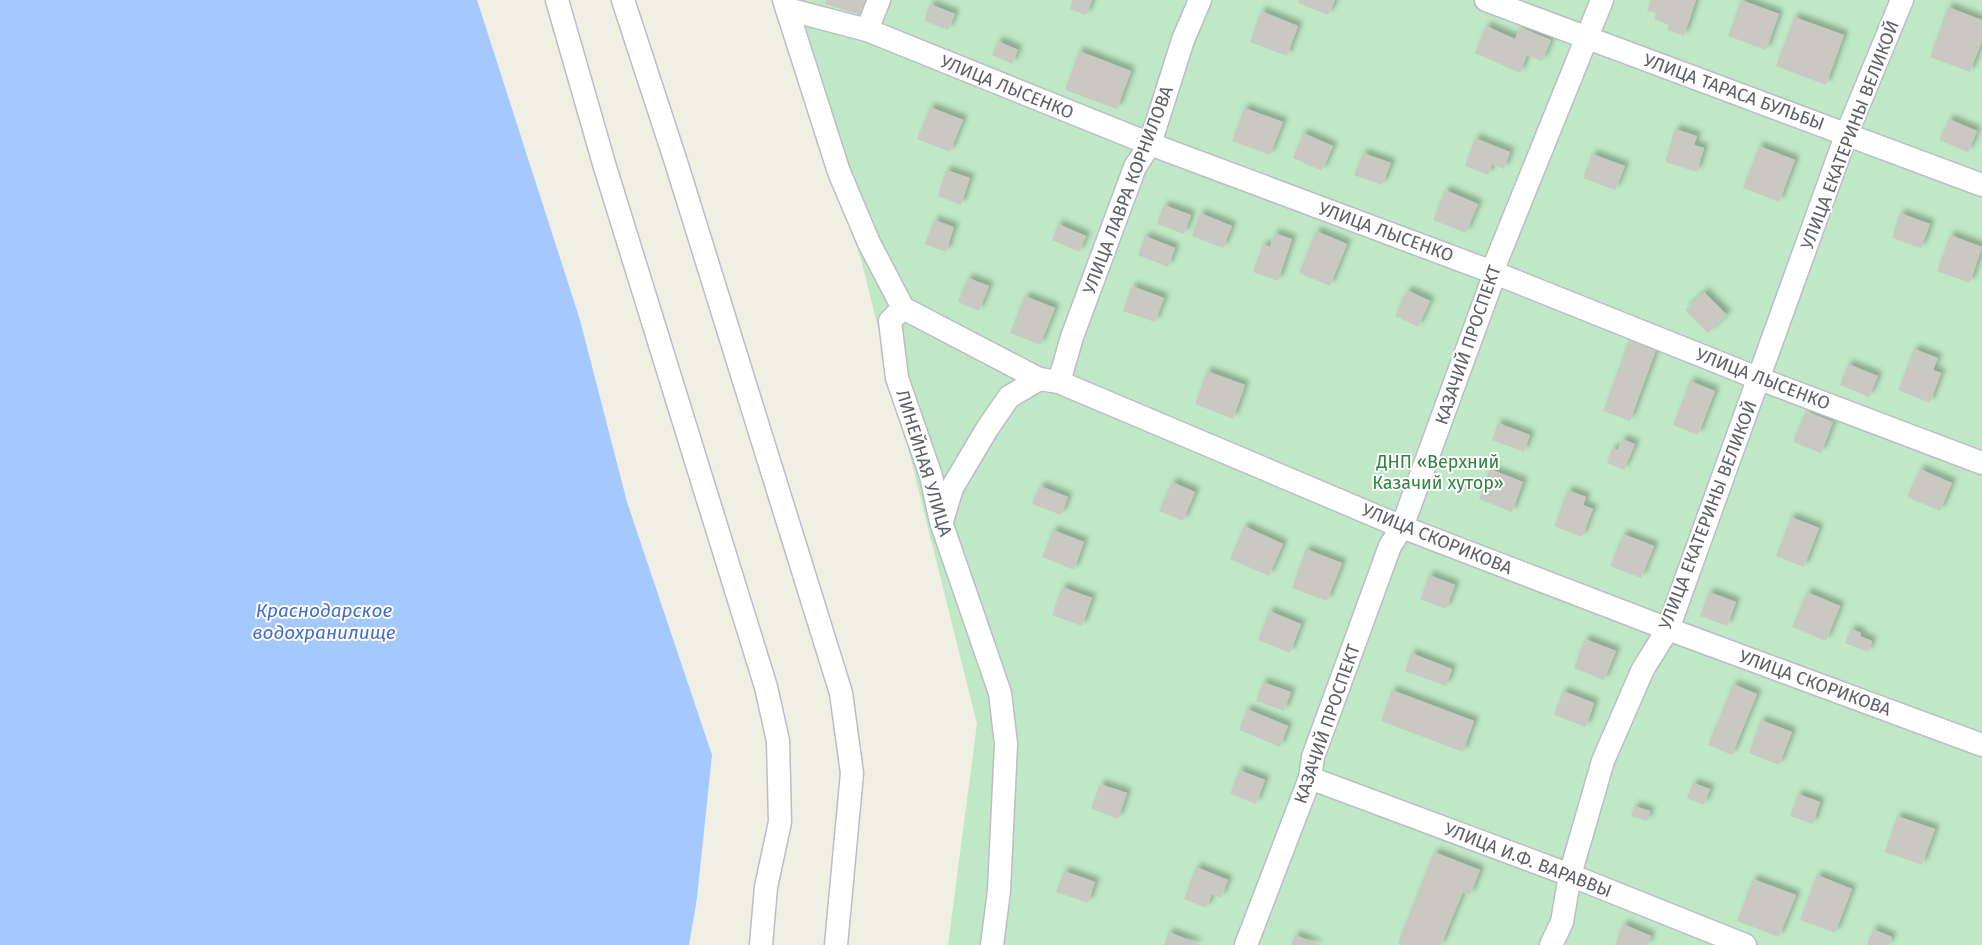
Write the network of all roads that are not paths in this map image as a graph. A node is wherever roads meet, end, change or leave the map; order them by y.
1 (557, 0) edge
2 (622, 0) edge
3 (879, 0) edge
4 (1200, 0) edge
5 (1486, 0) edge
6 (1602, 0) edge
7 (1902, 0) edge
8 (786, 4) edge
9 (867, 30) junction
10 (1588, 39) junction
11 (1847, 134) junction
12 (1150, 144) junction
13 (1982, 185) edge
14 (1495, 273) junction
15 (903, 308) junction
16 (1760, 379) junction
17 (1049, 380) junction
18 (1982, 463) edge
19 (941, 522) junction
20 (1402, 527) junction
21 (1668, 629) junction
22 (1982, 745) edge
23 (1310, 778) junction
24 (1570, 874) junction
25 (762, 945) edge
26 (836, 945) edge
27 (992, 945) edge
28 (1246, 945) edge
29 (1551, 945) edge
30 (1745, 945) edge

1 - 25 street
2 - 26 street
3 - 9 street
4 - 12 street, УЛИЦА ЛАВРА КОРНИЛОВА
5 - 10 street, УЛИЦА ТАРАСА БУЛЬБЫ
6 - 10 street, КАЗАЧИЙ ПРОСПЕКТ
7 - 11 street, УЛИЦА ЕКАТЕРИНЫ ВЕЛИКОЙ
8 - 9 street, УЛИЦА ЛЫСЕНКО
8 - 15 street
9 - 12 street, УЛИЦА ЛЫСЕНКО
10 - 11 street, УЛИЦА ТАРАСА БУЛЬБЫ
10 - 14 street, КАЗАЧИЙ ПРОСПЕКТ
11 - 13 street, УЛИЦА ТАРАСА БУЛЬБЫ
11 - 16 street, УЛИЦА ЕКАТЕРИНЫ ВЕЛИКОЙ
12 - 14 street, УЛИЦА ЛЫСЕНКО
12 - 17 street, УЛИЦА ЛАВРА КОРНИЛОВА
14 - 16 street, УЛИЦА ЛЫСЕНКО
14 - 20 street, КАЗАЧИЙ ПРОСПЕКТ
15 - 17 street, УЛИЦА СКОРИКОВА
15 - 19 street, ЛИНЕЙНАЯ УЛИЦА
16 - 18 street, УЛИЦА ЛЫСЕНКО
16 - 21 street, УЛИЦА ЕКАТЕРИНЫ ВЕЛИКОЙ
17 - 19 street
17 - 20 street, УЛИЦА СКОРИКОВА
19 - 27 street, ЛИНЕЙНАЯ УЛИЦА
20 - 21 street, УЛИЦА СКОРИКОВА
20 - 23 street, КАЗАЧИЙ ПРОСПЕКТ
21 - 22 street, УЛИЦА СКОРИКОВА
21 - 24 street, УЛИЦА ЕКАТЕРИНЫ ВЕЛИКОЙ
23 - 24 street, УЛИЦА И.Ф. ВАРАВВЫ
23 - 28 street, КАЗАЧИЙ ПРОСПЕКТ
24 - 29 street, УЛИЦА ЕКАТЕРИНЫ ВЕЛИКОЙ
24 - 30 street, УЛИЦА И.Ф. ВАРАВВЫ

